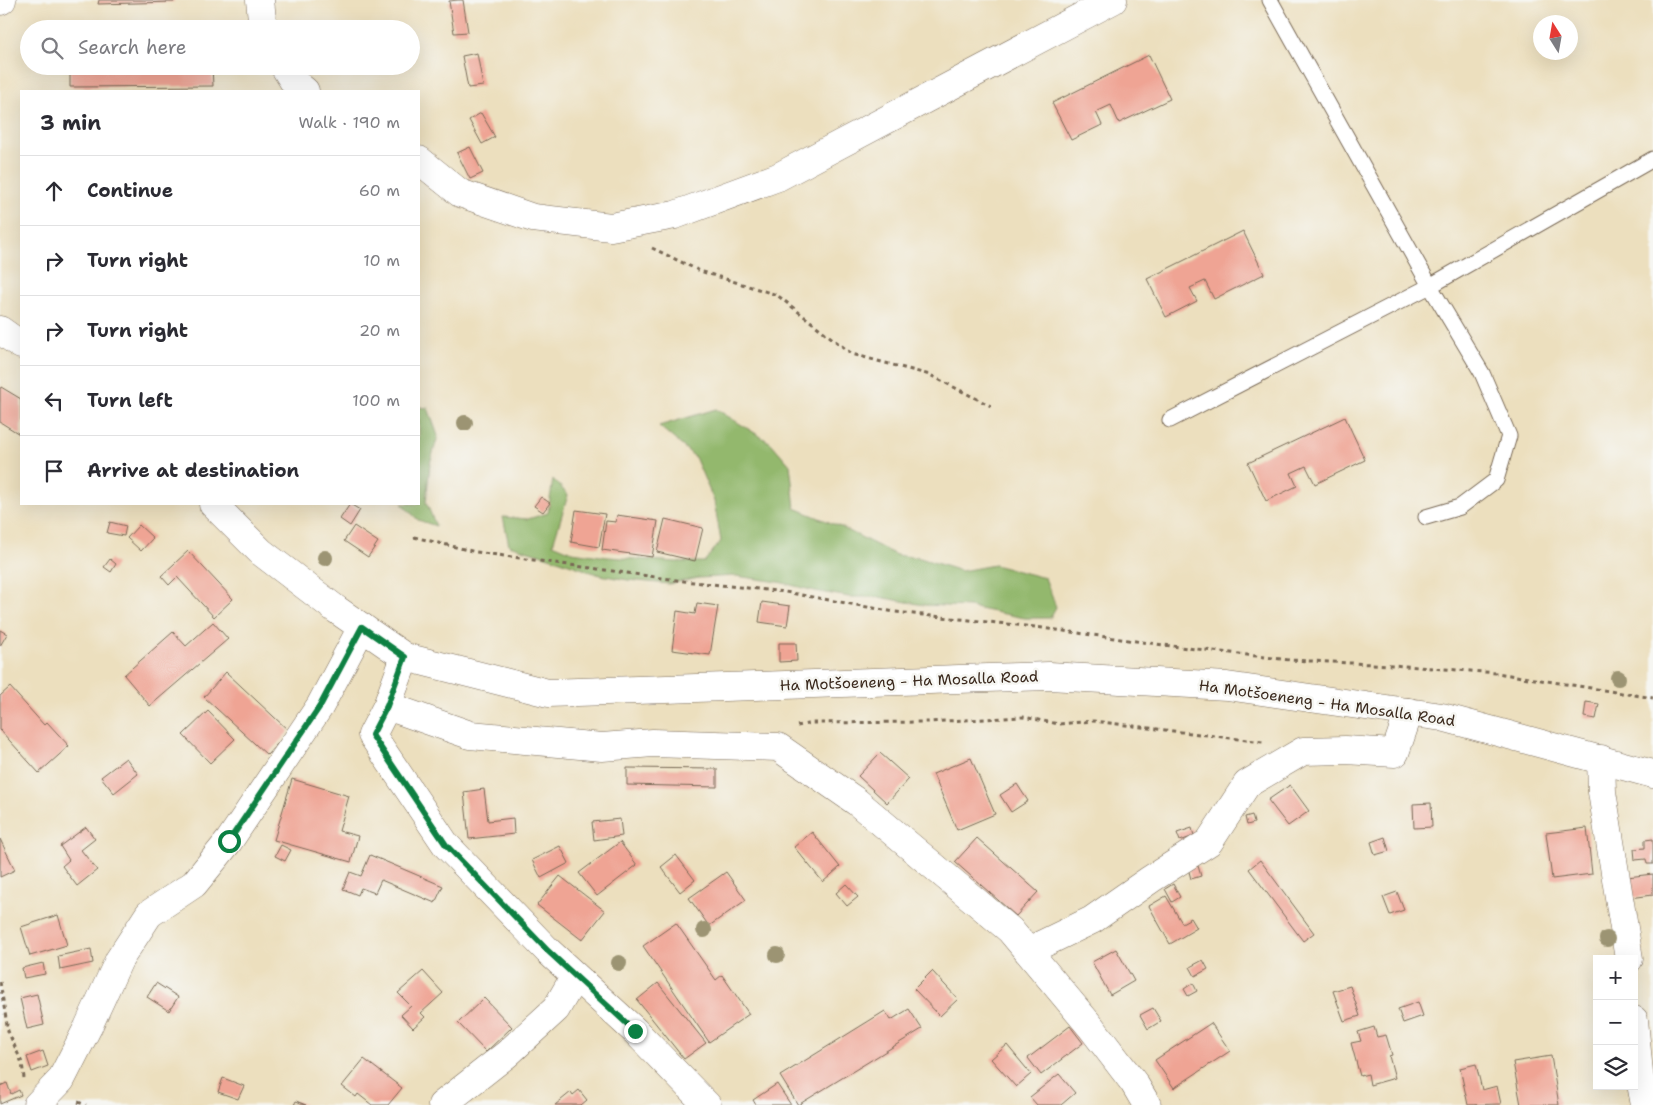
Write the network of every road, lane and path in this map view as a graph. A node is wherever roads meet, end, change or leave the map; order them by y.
1 (260, 0) edge
2 (1113, 0) edge
3 (1270, 0) edge
4 (262, 20) edge
5 (290, 75) edge
6 (303, 90) edge
7 (1653, 158) edge
8 (420, 161) edge
9 (611, 227) junction
10 (1430, 286) junction
11 (0, 330) edge
12 (20, 344) edge
13 (991, 406) dead end
14 (1170, 420) dead end
15 (214, 505) edge
16 (1426, 517) dead end
17 (414, 537) dead end
18 (362, 627) junction
19 (405, 657) junction
20 (1653, 698) edge
21 (387, 706) junction
22 (1409, 712) junction
23 (768, 746) junction
24 (1303, 751) junction
25 (1600, 759) junction
26 (1653, 774) edge
27 (1028, 951) junction
28 (1628, 955) edge
29 (575, 976) junction
30 (0, 982) edge
31 (1636, 1045) edge
32 (31, 1095) edge
33 (442, 1105) edge
34 (706, 1105) edge
35 (1147, 1105) edge
36 (1645, 1105) edge

1 - 4 street
2 - 9 street
3 - 10 lane
5 - 6 street
7 - 10 lane
8 - 9 street
9 - 13 path
10 - 14 lane
10 - 16 lane
11 - 12 street
15 - 18 street, Ha Motšoeneng - Ha Mosalla Road
17 - 20 path
18 - 19 street, Ha Motšoeneng - Ha Mosalla Road
18 - 32 street
19 - 21 street
19 - 22 street, Ha Motšoeneng - Ha Mosalla Road
21 - 23 street
21 - 29 street
22 - 24 street
22 - 25 street, Ha Motšoeneng - Ha Mosalla Road
23 - 24 path
23 - 27 street
24 - 27 street
25 - 26 street, Ha Motšoeneng - Ha Mosalla Road
25 - 28 street
27 - 35 street
29 - 33 street
29 - 34 street
30 - 32 path
31 - 36 street

